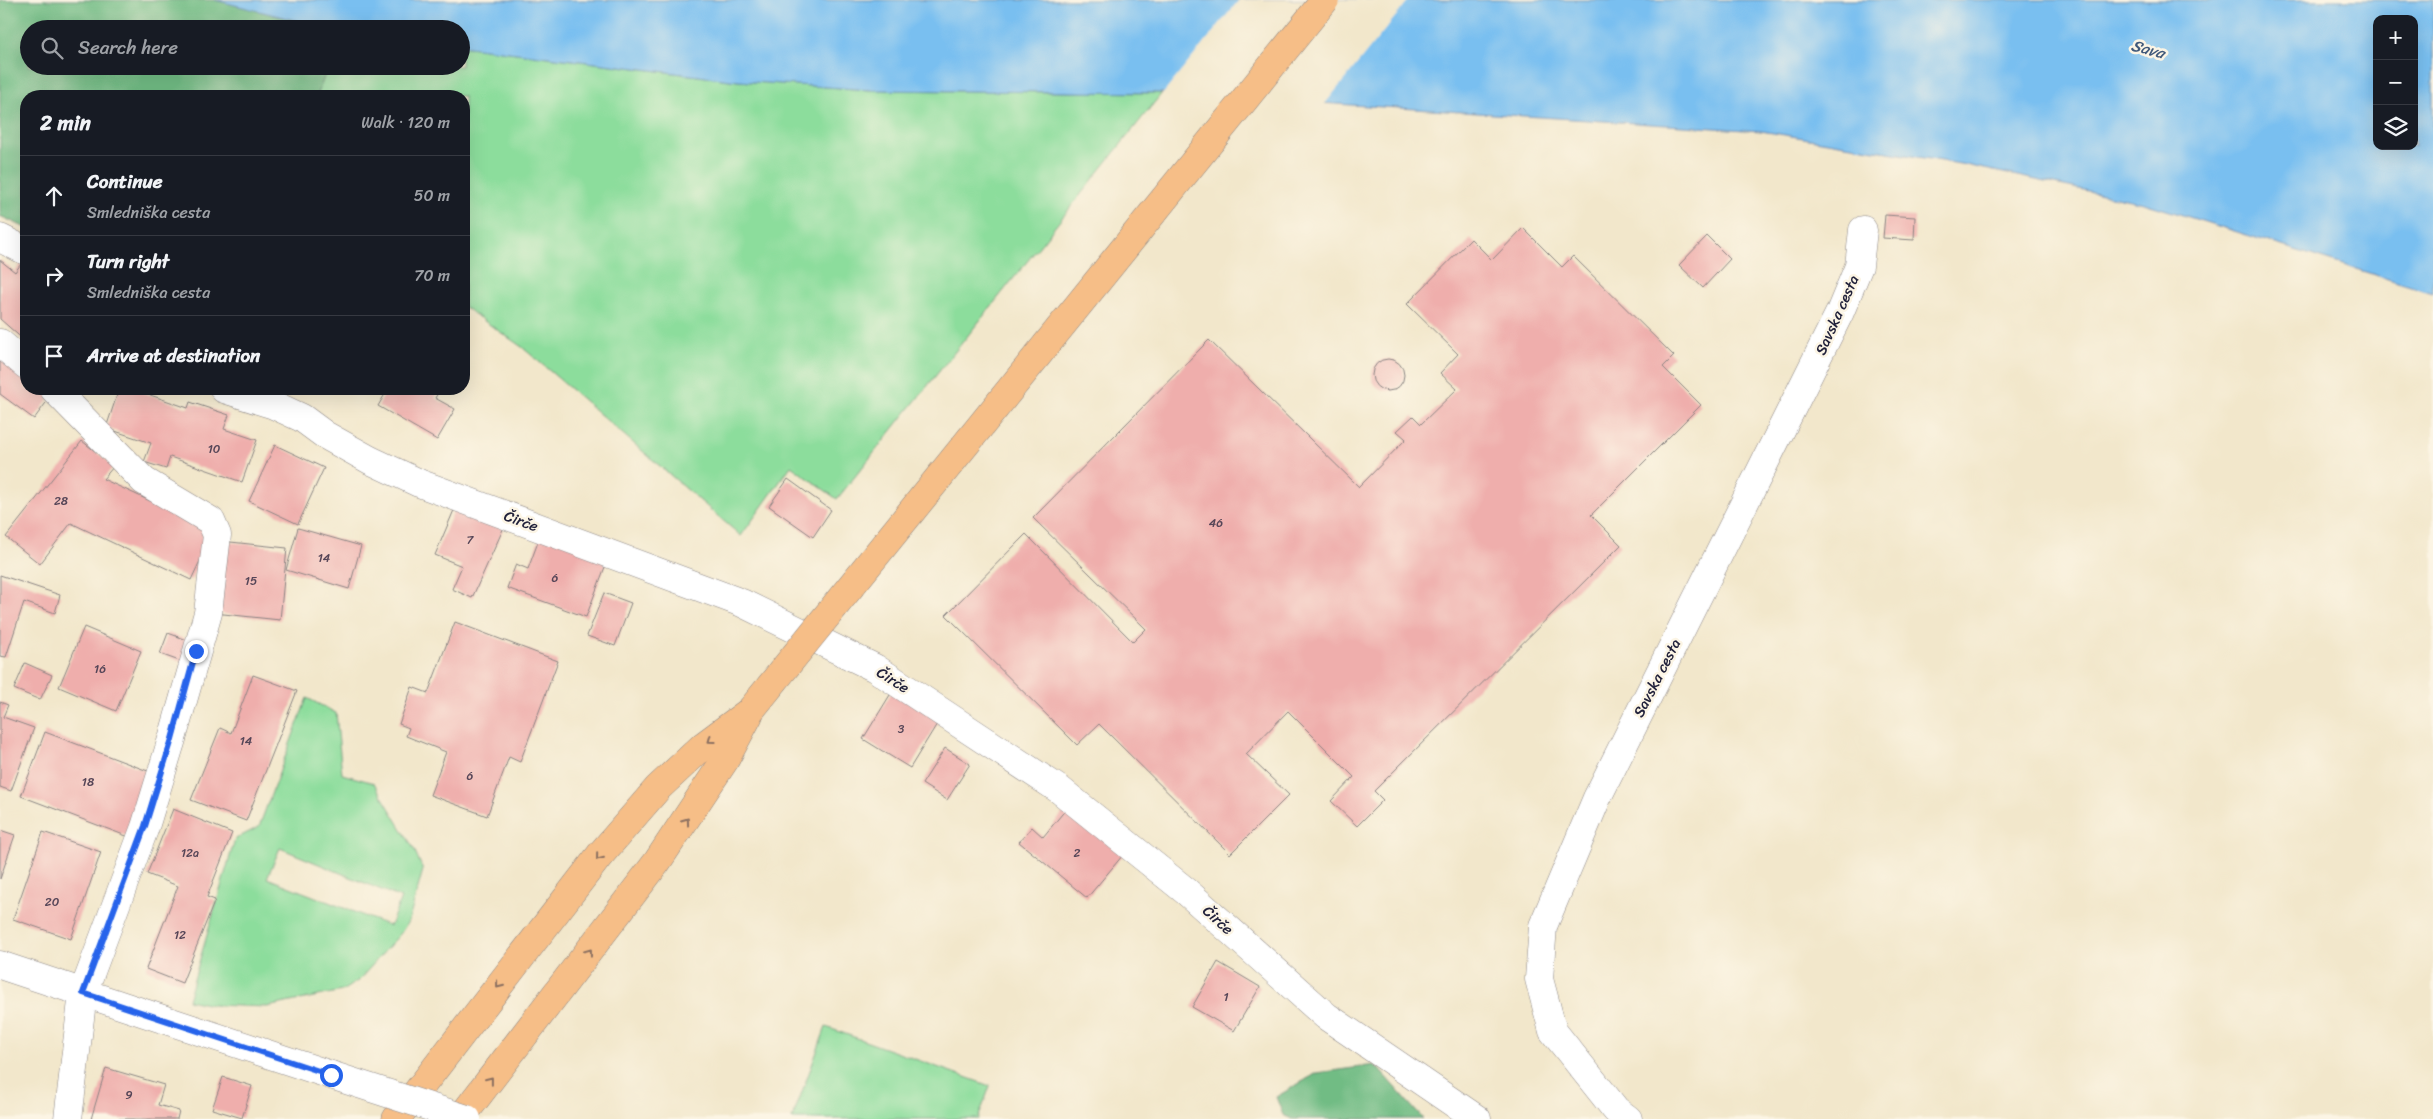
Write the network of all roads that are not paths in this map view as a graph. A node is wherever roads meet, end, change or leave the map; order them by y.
1 (1325, 0) edge
2 (1863, 230) dead end
3 (0, 238) edge
4 (20, 248) edge
5 (0, 343) edge
6 (20, 360) edge
7 (61, 395) edge
8 (243, 395) edge
9 (750, 711) junction
10 (0, 965) edge
11 (83, 993) junction
12 (68, 1119) edge
13 (396, 1119) edge
14 (460, 1119) edge
15 (467, 1119) edge
16 (1477, 1119) edge
17 (1628, 1119) edge

1 - 9 main road, bridge
2 - 17 street, Savska cesta
3 - 4 street
5 - 6 street
7 - 11 street
8 - 16 street, Čirče
9 -> 13 main road
14 -> 9 main road
10 - 11 street
11 - 12 street
11 - 15 street, bridge

